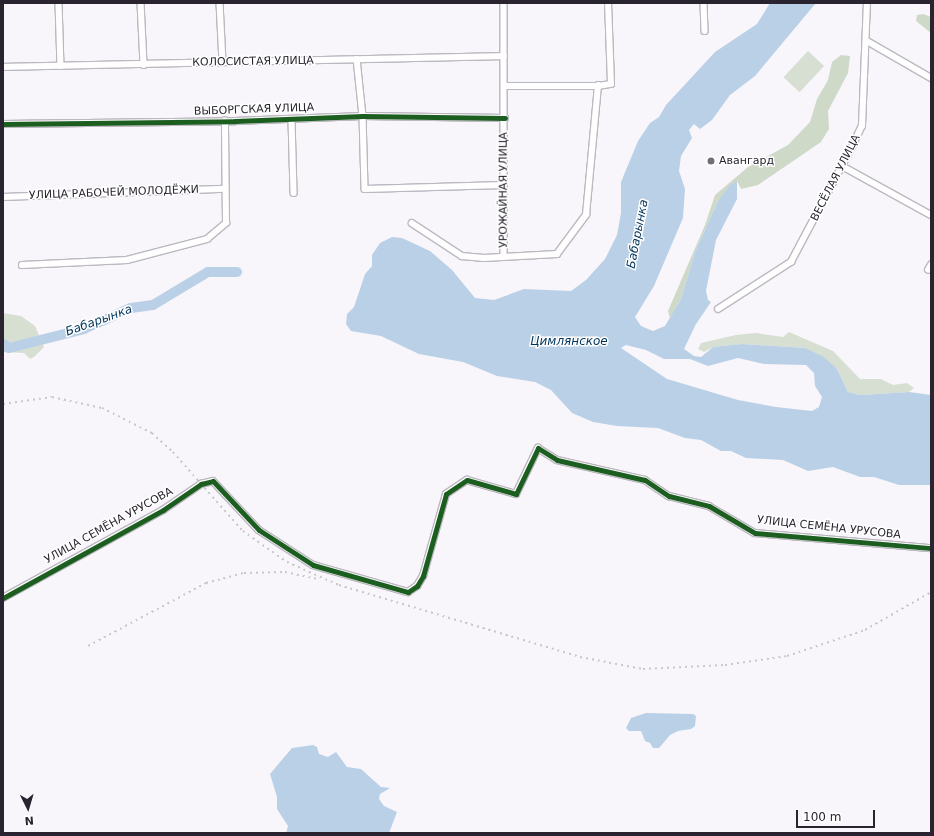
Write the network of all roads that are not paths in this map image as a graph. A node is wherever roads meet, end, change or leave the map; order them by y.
1 (59, 3) edge
2 (141, 3) edge
3 (220, 3) edge
4 (504, 3) edge
5 (608, 3) edge
6 (704, 3) edge
7 (867, 3) edge
8 (705, 31) dead end
9 (866, 41) junction
10 (504, 56) junction
11 (358, 59) junction
12 (223, 62) junction
13 (144, 65) junction
14 (61, 66) junction
15 (3, 67) edge
16 (931, 78) edge
17 (505, 86) junction
18 (598, 86) junction
19 (363, 116) junction
20 (505, 118) junction
21 (292, 120) junction
22 (225, 121) junction
23 (3, 124) edge
24 (842, 166) junction
25 (503, 185) junction
26 (225, 190) junction
27 (294, 193) dead end
28 (3, 198) edge
29 (931, 215) edge
30 (412, 223) dead end
31 (504, 257) junction
32 (22, 265) dead end
33 (718, 309) dead end
34 (931, 548) edge
35 (3, 598) edge

1 - 14 street
2 - 13 street
3 - 12 street
4 - 10 street, УРОЖАЙНАЯ УЛИЦА
5 - 18 street
6 - 8 street
7 - 9 street, ВЕСЁЛАЯ УЛИЦА
9 - 16 street
9 - 24 street, ВЕСЁЛАЯ УЛИЦА
10 - 11 street, КОЛОСИСТАЯ УЛИЦА
10 - 17 street, УРОЖАЙНАЯ УЛИЦА
11 - 12 street, КОЛОСИСТАЯ УЛИЦА
11 - 19 street
12 - 13 street, КОЛОСИСТАЯ УЛИЦА
13 - 14 street, КОЛОСИСТАЯ УЛИЦА
14 - 15 street, КОЛОСИСТАЯ УЛИЦА
17 - 18 street
17 - 20 street, УРОЖАЙНАЯ УЛИЦА
18 - 31 street
19 - 20 street, ВЫБОРГСКАЯ УЛИЦА
19 - 21 street, ВЫБОРГСКАЯ УЛИЦА
19 - 25 street
20 - 25 street, УРОЖАЙНАЯ УЛИЦА
21 - 22 street, ВЫБОРГСКАЯ УЛИЦА
21 - 27 street
22 - 23 street, ВЫБОРГСКАЯ УЛИЦА
22 - 26 street
24 - 29 street
24 - 33 street, ВЕСЁЛАЯ УЛИЦА
25 - 31 street, УРОЖАЙНАЯ УЛИЦА
26 - 28 street, УЛИЦА РАБОЧЕЙ МОЛОДЁЖИ
26 - 32 street
30 - 31 street
34 - 35 street, УЛИЦА СЕМЁНА УРУСОВА

